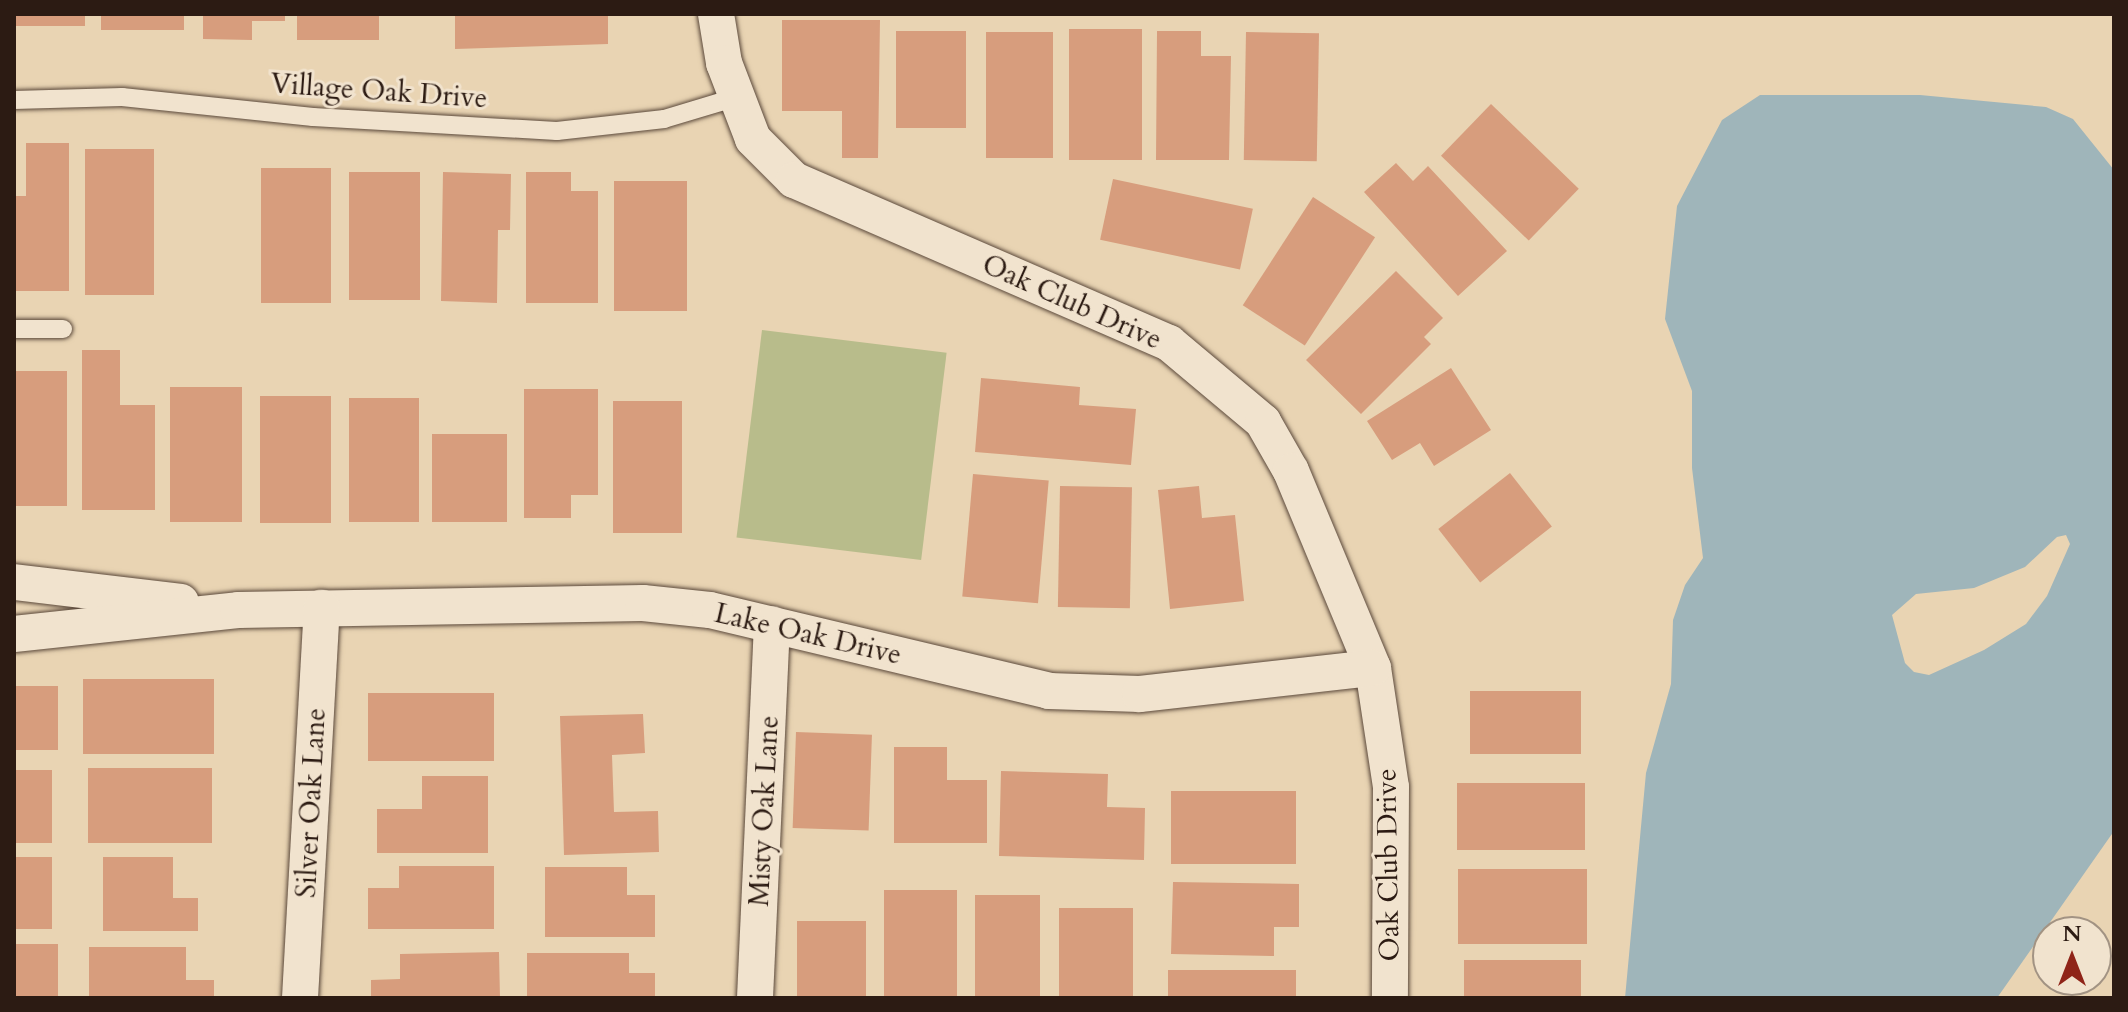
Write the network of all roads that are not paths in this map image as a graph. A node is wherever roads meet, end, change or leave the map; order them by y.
1 (716, 14) edge
2 (737, 97) junction
3 (14, 100) edge
4 (14, 329) edge
5 (63, 329) dead end
6 (14, 582) edge
7 (322, 608) junction
8 (238, 610) junction
9 (772, 624) junction
10 (14, 634) edge
11 (1373, 668) junction
12 (300, 998) edge
13 (755, 998) edge
14 (1390, 998) edge

1 - 2 street, Oak Club Drive
2 - 3 lane, Village Oak Drive
2 - 11 street, Oak Club Drive
4 - 5 lane
6 - 8 street, Lake Oak Drive
7 - 8 street, Lake Oak Drive
7 - 9 street, Lake Oak Drive
7 - 12 street, Silver Oak Lane
8 - 10 street, Lake Oak Drive
9 - 11 street, Lake Oak Drive
9 - 13 street, Misty Oak Lane
11 - 14 street, Oak Club Drive

